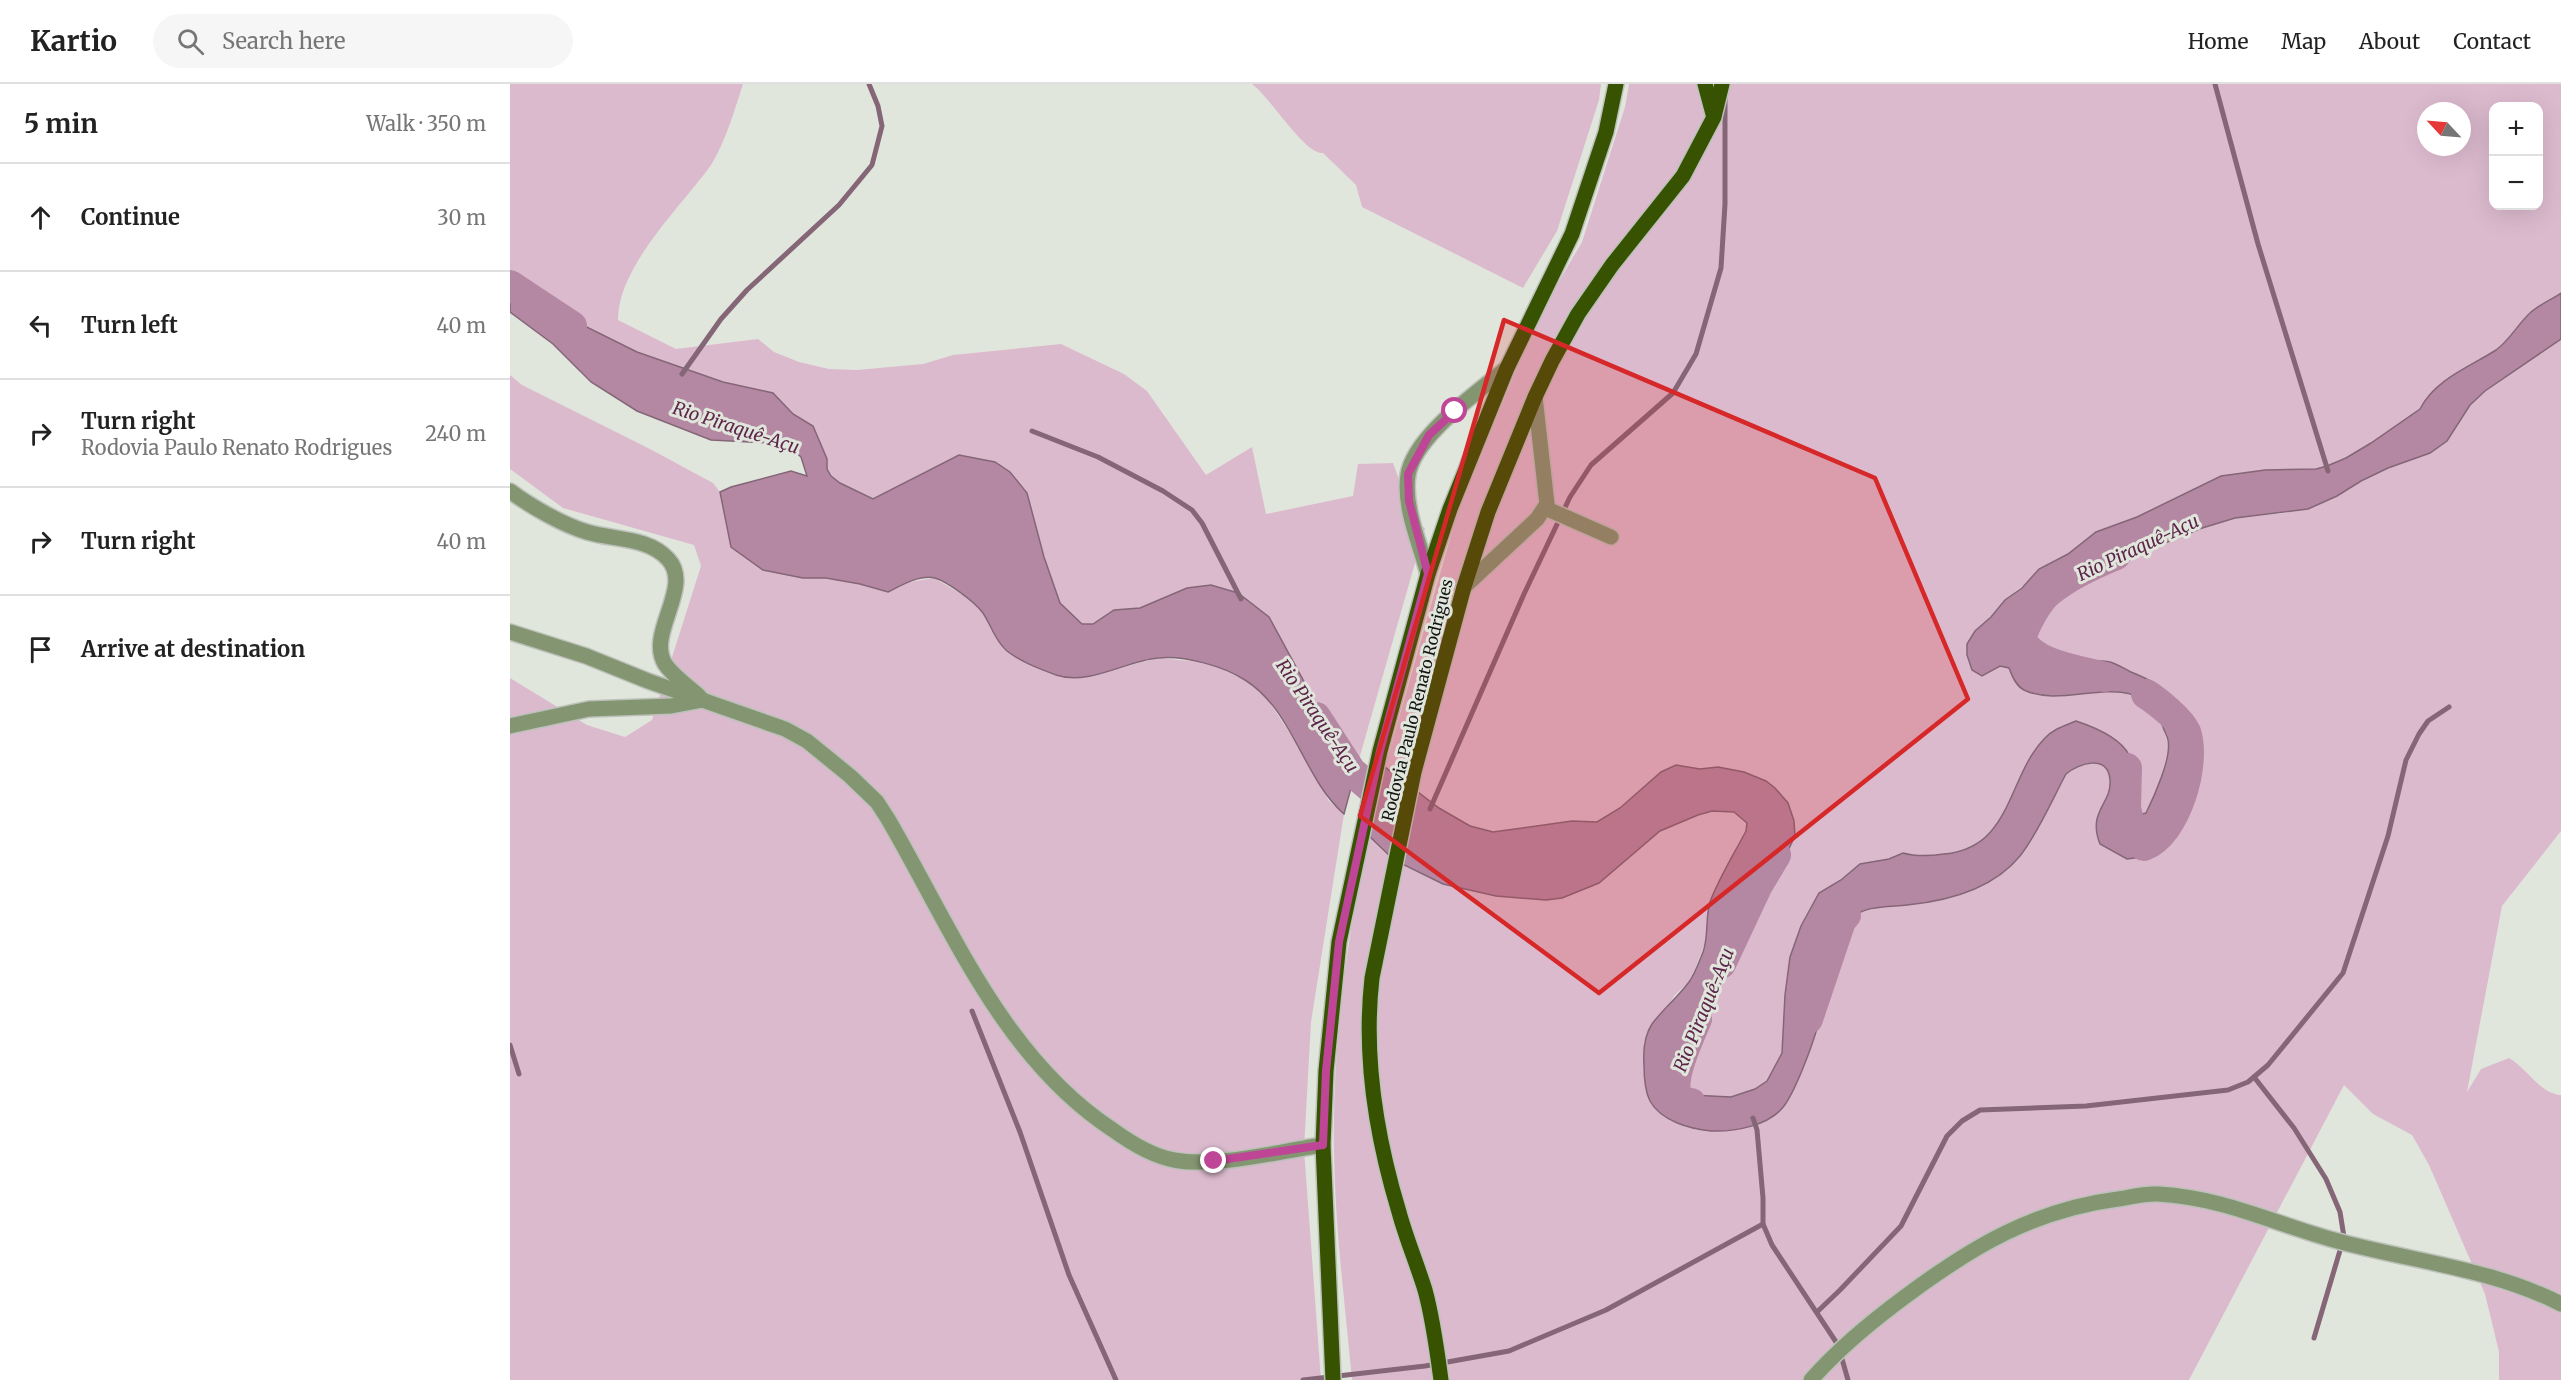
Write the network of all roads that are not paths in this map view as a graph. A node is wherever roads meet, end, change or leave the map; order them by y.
1 (1616, 84) edge
2 (1706, 84) edge
3 (1722, 84) edge
4 (1713, 117) junction
5 (1507, 368) junction
6 (1535, 396) junction
7 (510, 491) edge
8 (1545, 508) junction
9 (1611, 537) dead end
10 (1428, 574) junction
11 (1464, 587) junction
12 (510, 632) edge
13 (703, 700) junction
14 (510, 726) edge
15 (1323, 1145) junction
16 (2561, 1304) edge
17 (1333, 1374) edge
18 (1344, 1380) edge
19 (1441, 1380) edge
20 (1811, 1380) edge

1 - 5 main road, Rodovia Paulo Renato Rodrigues
2 - 4 main road
3 - 4 main road, Rodovia Paulo Renato Rodrigues
4 - 6 main road, Rodovia Paulo Renato Rodrigues
5 - 10 main road, Rodovia Paulo Renato Rodrigues
5 - 10 street
6 - 8 street
6 - 11 main road, Rodovia Paulo Renato Rodrigues
7 - 13 street
8 - 9 street
8 - 11 street
10 - 15 main road, Rodovia Paulo Renato Rodrigues
11 - 19 main road, Rodovia Paulo Renato Rodrigues
12 - 13 street
13 - 14 street
13 - 15 street
15 - 17 main road, Rodovia Paulo Renato Rodrigues
16 - 20 street
17 - 18 main road

